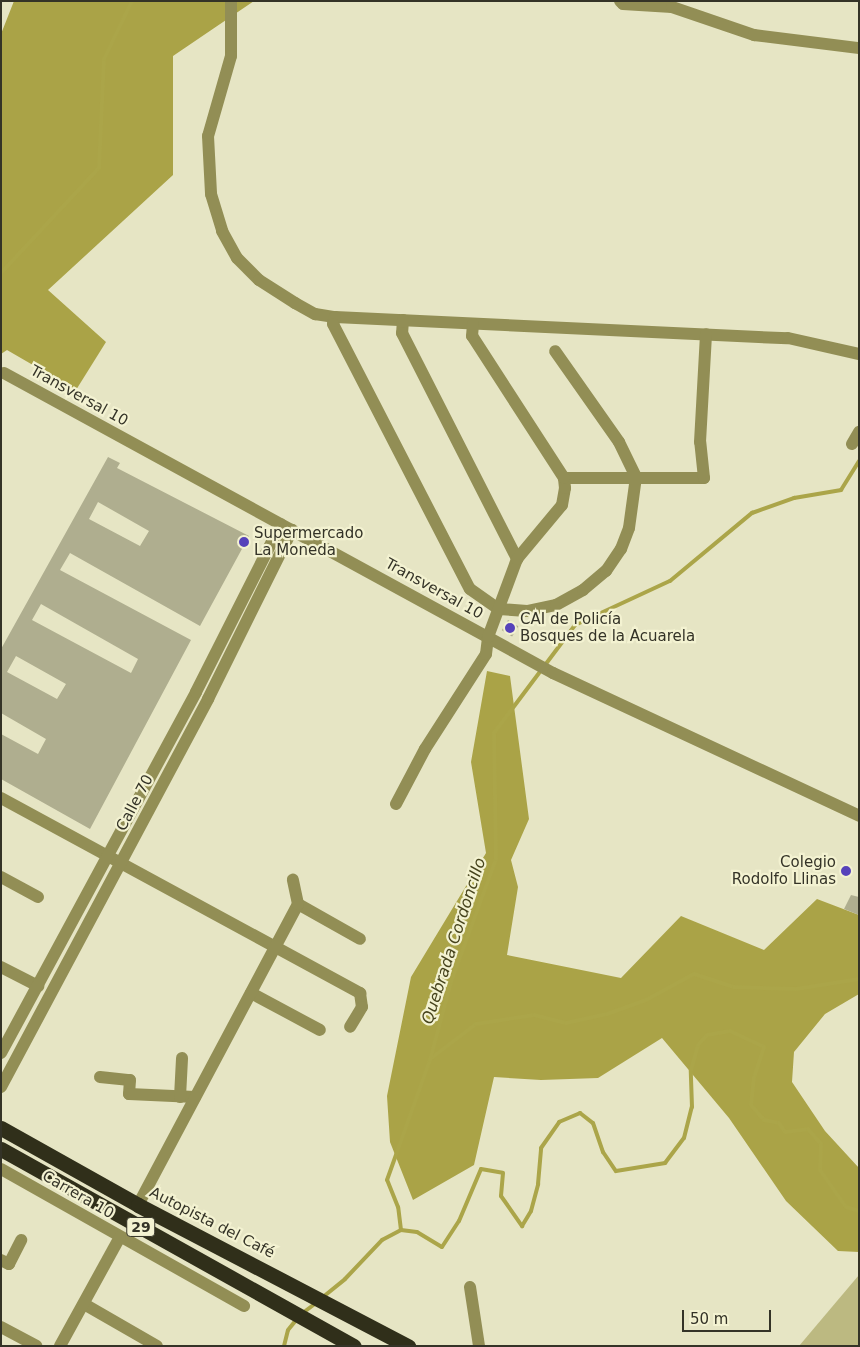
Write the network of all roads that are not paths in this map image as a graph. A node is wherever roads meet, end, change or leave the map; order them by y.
1 (232, 1) edge
2 (620, 1) edge
3 (859, 48) edge
4 (335, 318) junction
5 (403, 320) junction
6 (473, 324) junction
7 (706, 334) junction
8 (555, 351) dead end
9 (859, 354) edge
10 (4, 373) dead end
11 (859, 432) edge
12 (852, 444) dead end
13 (636, 477) junction
14 (564, 478) junction
15 (281, 524) junction
16 (292, 530) junction
17 (517, 559) junction
18 (499, 609) junction
19 (488, 637) junction
20 (1, 798) edge
21 (396, 804) dead end
22 (859, 816) edge
23 (109, 854) junction
24 (122, 862) junction
25 (1, 877) edge
26 (293, 880) dead end
27 (38, 897) dead end
28 (298, 904) junction
29 (360, 939) dead end
30 (276, 946) junction
31 (1, 967) edge
32 (38, 986) junction
33 (251, 993) junction
34 (350, 1027) dead end
35 (320, 1030) dead end
36 (2, 1051) edge
37 (16, 1058) junction
38 (182, 1058) dead end
39 (100, 1077) dead end
40 (1, 1087) edge
41 (180, 1097) junction
42 (195, 1097) junction
43 (1, 1128) edge
44 (1, 1149) edge
45 (1, 1169) edge
46 (138, 1205) junction
47 (120, 1237) junction
48 (21, 1240) dead end
49 (1, 1260) edge
50 (470, 1287) dead end
51 (84, 1304) junction
52 (244, 1306) dead end
53 (1, 1327) edge
54 (36, 1346) edge
55 (60, 1346) edge
56 (157, 1346) edge
57 (354, 1346) edge
58 (408, 1346) edge
59 (479, 1346) edge

1 - 4 street
2 - 3 street
4 - 5 street
4 - 18 street
5 - 6 street
5 - 17 street
6 - 7 street
6 - 14 street
7 - 9 street
7 - 13 street
8 - 13 street
10 - 15 street, Transversal 10
11 - 12 street
13 - 14 street
13 - 18 street
14 - 17 street
15 - 16 street, Transversal 10
15 - 23 street, Calle 70
16 - 19 street, Transversal 10
16 - 24 street, Calle 70
17 - 18 street
18 - 19 street
19 - 21 street
19 - 22 street, Transversal 10
20 - 23 street
23 - 24 street
23 - 32 street, Calle 70
24 - 30 street
24 - 37 street, Calle 70
25 - 27 street
26 - 28 street
28 - 29 street
28 - 30 street
30 - 33 street
30 - 34 street
31 - 32 street
32 - 36 street, Calle 70
33 - 35 street
33 - 42 street
36 - 37 street
37 - 40 street, Calle 70
38 - 41 street
39 - 41 street
41 - 42 street
42 - 46 street
43 - 46 highway, Autopista del Café / 29
44 - 57 highway, 29
45 - 47 street, Carrera 10
46 - 58 highway, Autopista del Café / 29
47 - 51 street
47 - 52 street, Carrera 10
48 - 49 street
50 - 59 street
51 - 55 street
51 - 56 street
53 - 54 street

